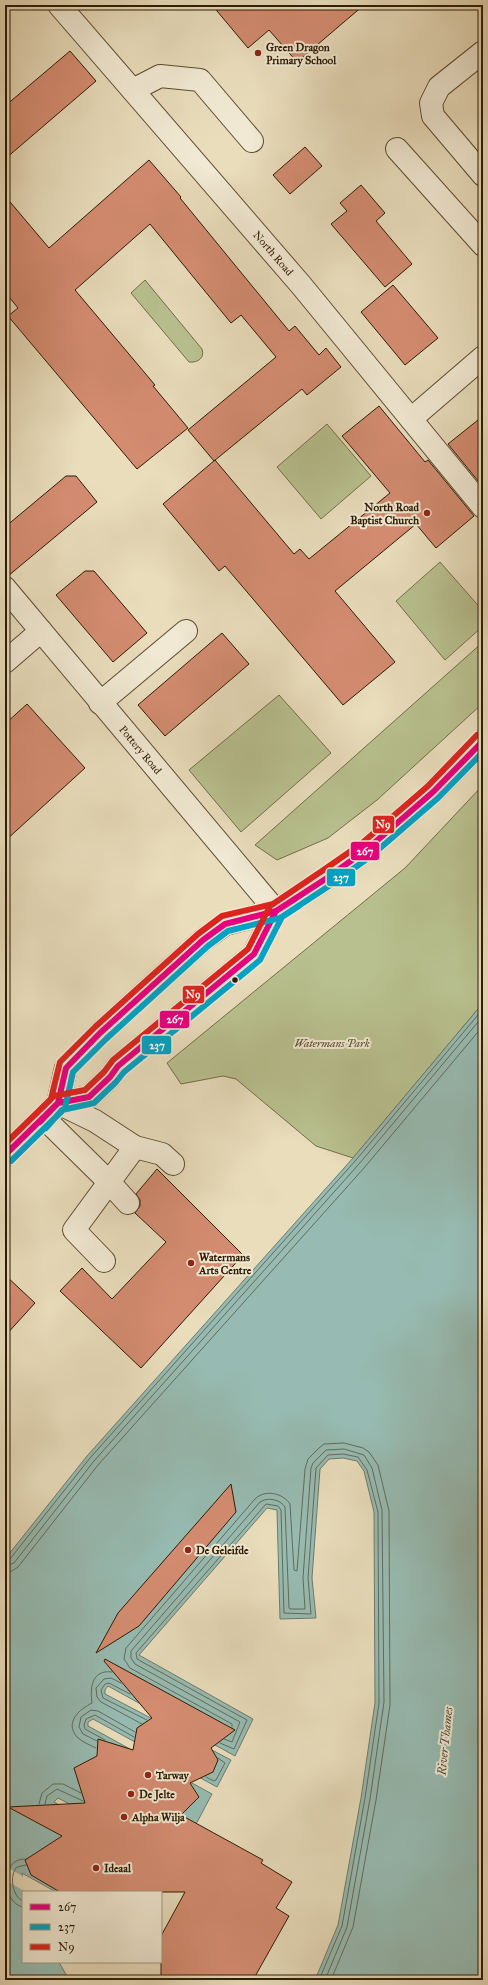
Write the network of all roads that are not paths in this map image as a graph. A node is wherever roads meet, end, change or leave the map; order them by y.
1 (59, 5) edge
2 (483, 52) edge
3 (133, 90) junction
4 (252, 141) dead end
5 (398, 149) dead end
6 (483, 175) edge
7 (483, 245) edge
8 (483, 357) edge
9 (411, 419) junction
10 (483, 507) edge
11 (5, 588) edge
12 (41, 631) junction
13 (186, 631) dead end
14 (5, 662) edge
15 (100, 703) junction
16 (483, 741) edge
17 (276, 911) junction
18 (51, 1110) junction
19 (135, 1147) junction
20 (5, 1155) edge
21 (173, 1164) dead end
22 (109, 1182) junction
23 (128, 1204) dead end
24 (104, 1260) dead end

1 - 3 street, North Road
2 - 6 street
3 - 4 street
3 - 9 street, North Road
5 - 7 street
8 - 9 street
9 - 10 street, North Road
11 - 12 street, Pottery Road
12 - 14 street
12 - 15 street, Pottery Road
13 - 15 street
15 - 17 street, Pottery Road
16 - 17 main road
17 - 18 main road
17 - 18 main road
18 - 19 street
18 - 20 main road
18 - 22 street
19 - 21 street
19 - 22 street
22 - 23 street
22 - 24 street

